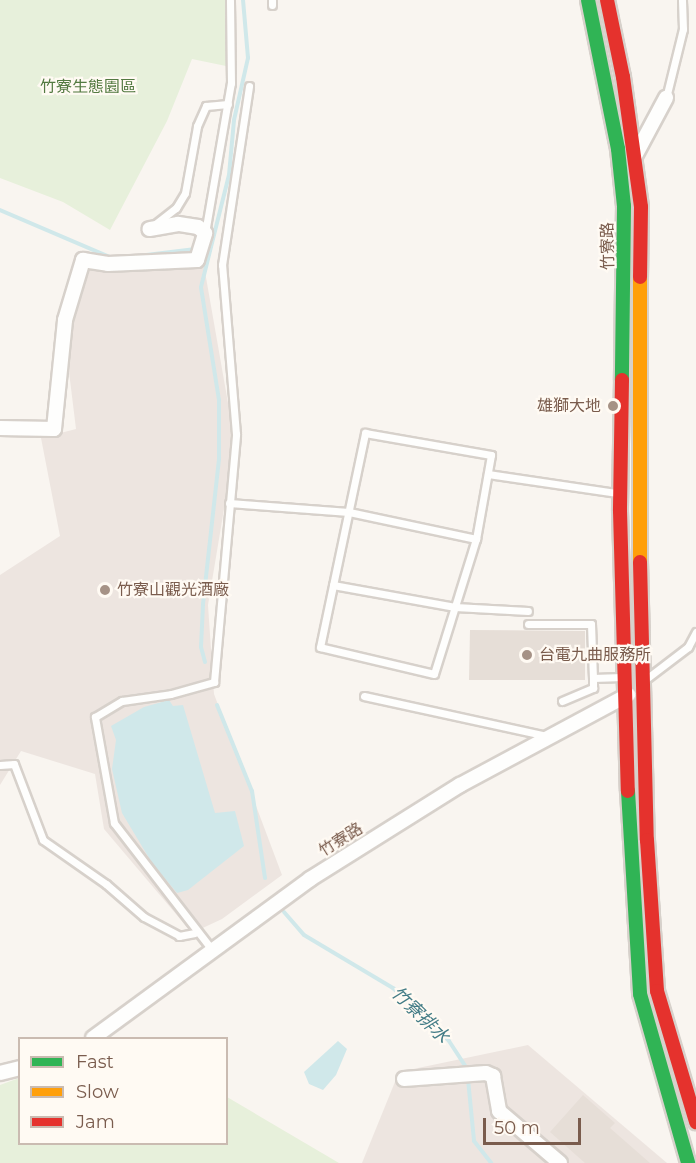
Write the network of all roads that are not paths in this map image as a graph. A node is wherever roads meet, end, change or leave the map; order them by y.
1 (230, 0) edge
2 (588, 0) edge
3 (607, 0) edge
4 (682, 0) edge
5 (249, 86) dead end
6 (666, 98) joint
7 (228, 104) junction
8 (635, 156) junction
9 (149, 229) joint
10 (205, 233) junction
11 (0, 428) edge
12 (488, 474) junction
13 (638, 493) junction
14 (620, 494) junction
15 (229, 503) junction
16 (349, 512) junction
17 (476, 539) junction
18 (333, 585) junction
19 (455, 608) junction
20 (528, 611) dead end
21 (528, 624) dead end
22 (696, 632) edge
23 (624, 677) junction
24 (592, 678) junction
25 (645, 680) junction
26 (363, 696) dead end
27 (625, 698) junction
28 (561, 701) dead end
29 (548, 736) junction
30 (0, 765) edge
31 (195, 933) junction
32 (213, 951) junction
33 (94, 1037) edge
34 (18, 1068) edge
35 (0, 1072) edge
36 (404, 1079) dead end
37 (696, 1122) edge
38 (560, 1163) edge
39 (688, 1163) edge

1 - 7 lane
2 - 14 main road, 竹寮路
3 - 8 main road, 竹寮路
4 - 6 lane
5 - 15 lane
6 - 8 street
7 - 9 lane
7 - 10 lane
8 - 13 main road, 竹寮路
9 - 10 street
10 - 11 street
12 - 14 lane
12 - 16 lane
12 - 17 lane
13 - 14 lane
13 - 25 main road, 竹寮路
14 - 23 main road, 竹寮路
15 - 16 lane
15 - 31 lane
16 - 17 lane
16 - 18 lane
17 - 19 lane
18 - 19 lane
18 - 19 lane
19 - 20 lane
21 - 24 lane
22 - 25 lane
23 - 24 lane
23 - 27 main road, 竹寮路
24 - 28 lane
25 - 27 street, 竹寮路
25 - 37 main road, 竹寮路
26 - 29 lane
27 - 29 street, 竹寮路
27 - 39 main road, 竹寮路
29 - 32 street, 竹寮路
30 - 31 lane
31 - 32 lane
32 - 33 street, 竹寮路
34 - 35 street
36 - 38 street

